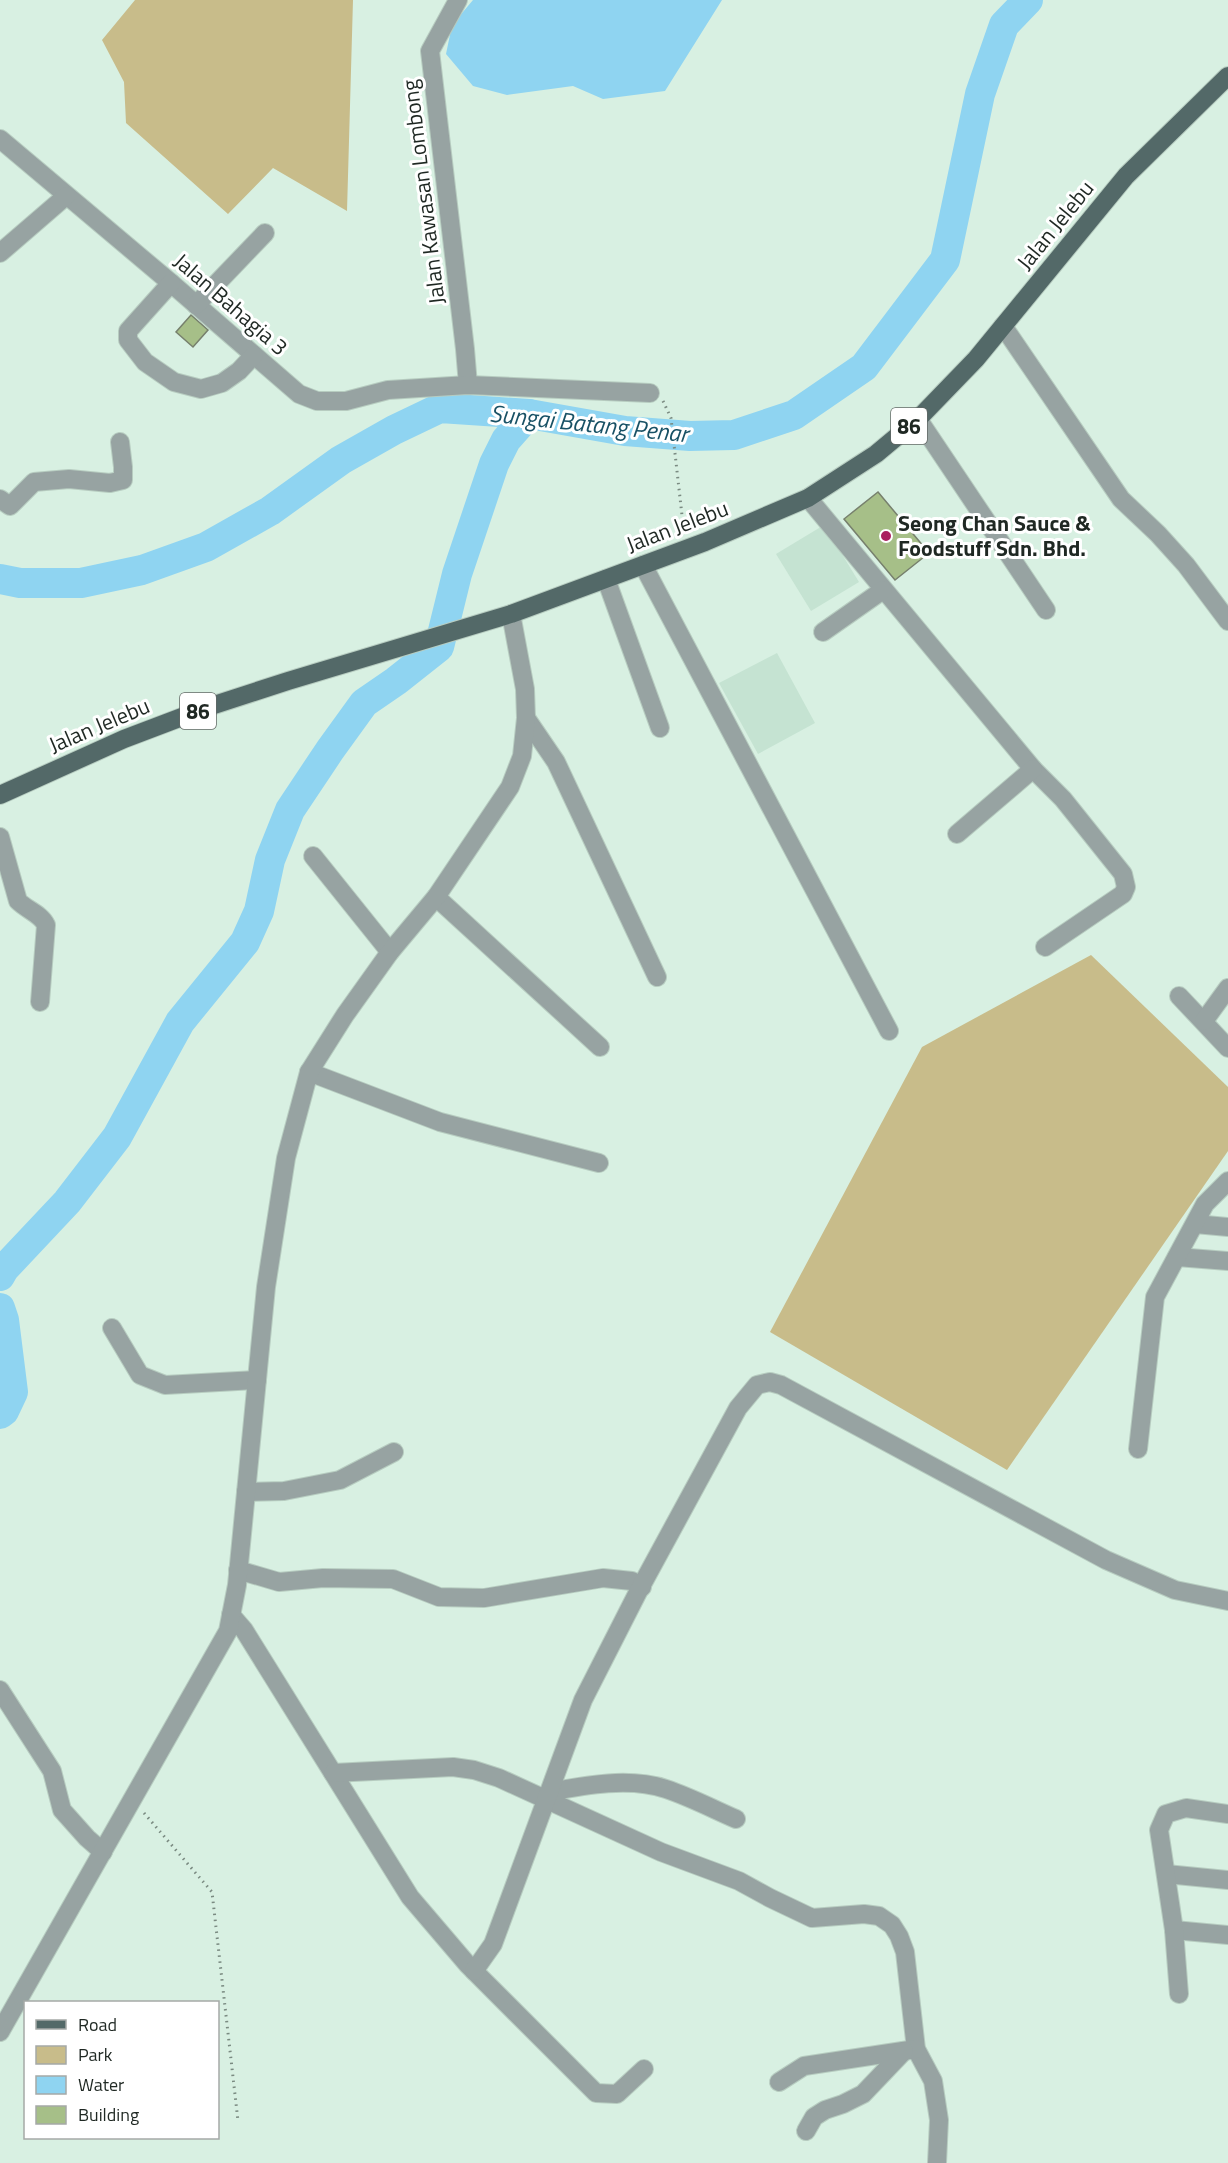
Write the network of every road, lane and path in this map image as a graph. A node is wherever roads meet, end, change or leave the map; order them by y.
1 (458, 0) edge
2 (1228, 76) edge
3 (0, 139) edge
4 (66, 196) junction
5 (265, 233) dead end
6 (0, 253) edge
7 (171, 283) junction
8 (196, 305) junction
9 (1003, 326) junction
10 (254, 355) junction
11 (468, 385) junction
12 (650, 393) dead end
13 (671, 418) dead end
14 (918, 419) junction
15 (120, 442) dead end
16 (808, 498) junction
17 (0, 499) edge
18 (685, 549) junction
19 (644, 565) junction
20 (606, 579) junction
21 (883, 590) junction
22 (1046, 610) dead end
23 (511, 614) junction
24 (1228, 621) edge
25 (823, 632) dead end
26 (526, 718) junction
27 (660, 728) dead end
28 (1033, 769) junction
29 (0, 795) edge
30 (957, 834) dead end
31 (0, 837) edge
32 (313, 856) dead end
33 (436, 897) junction
34 (1045, 947) dead end
35 (390, 952) junction
36 (657, 977) dead end
37 (1228, 988) edge
38 (1179, 996) dead end
39 (40, 1002) dead end
40 (1204, 1021) junction
41 (889, 1031) dead end
42 (600, 1047) dead end
43 (1228, 1048) edge
44 (309, 1072) junction
45 (599, 1163) dead end
46 (1228, 1181) edge
47 (1195, 1224) junction
48 (1228, 1227) edge
49 (1177, 1257) junction
50 (1228, 1261) edge
51 (112, 1328) dead end
52 (257, 1380) junction
53 (1138, 1449) dead end
54 (394, 1452) dead end
55 (246, 1492) junction
56 (238, 1570) junction
57 (642, 1587) junction
58 (1228, 1601) edge
59 (231, 1616) junction
60 (0, 1690) edge
61 (333, 1773) junction
62 (548, 1797) junction
63 (132, 1801) junction
64 (1228, 1814) edge
65 (736, 1819) dead end
66 (103, 1852) junction
67 (1166, 1874) junction
68 (1228, 1880) edge
69 (1174, 1930) junction
70 (1228, 1935) edge
71 (474, 1971) junction
72 (1179, 1994) dead end
73 (0, 2032) edge
74 (910, 2050) junction
75 (644, 2069) dead end
76 (779, 2082) dead end
77 (238, 2121) dead end
78 (806, 2131) dead end
79 (937, 2163) edge

1 - 11 street, Jalan Kawasan Lombong
2 - 9 main road, Jalan Jelebu / 86
3 - 4 street, Jalan Bahagia 3
4 - 6 street
4 - 7 street, Jalan Bahagia 3
5 - 8 street
7 - 8 street, Jalan Bahagia 3
7 - 10 street
8 - 10 street, Jalan Bahagia 3
9 - 14 main road, Jalan Jelebu / 86
9 - 24 street
10 - 11 street, Jalan Bahagia 3
11 - 12 street, Jalan Bahagia 3
13 - 18 path
14 - 16 main road, Jalan Jelebu / 86
14 - 22 street
15 - 17 street
16 - 18 main road, Jalan Jelebu / 86
16 - 21 street
18 - 19 main road, Jalan Jelebu / 86
19 - 20 main road, Jalan Jelebu / 86
19 - 41 street
20 - 23 main road, Jalan Jelebu / 86
20 - 27 street
21 - 25 street
21 - 28 street
23 - 26 street
23 - 29 main road, Jalan Jelebu / 86
26 - 33 street
26 - 36 street
28 - 30 street
28 - 34 street
31 - 39 street
32 - 35 street
33 - 35 street
33 - 42 street
35 - 44 street
37 - 40 street
38 - 40 street
40 - 43 street
44 - 45 street
44 - 52 street
46 - 47 street
47 - 48 street
47 - 49 street
49 - 50 street
49 - 53 street
51 - 52 street
52 - 55 street
54 - 55 street
55 - 56 street
56 - 57 street
56 - 59 street
57 - 58 street
57 - 62 street
59 - 61 street
59 - 63 street
60 - 66 street
61 - 62 street
61 - 71 street
62 - 65 street
62 - 71 street
62 - 74 street
63 - 66 street
63 - 77 path
64 - 67 street
66 - 73 street
67 - 68 street
67 - 69 street
69 - 70 street
69 - 72 street
71 - 75 street
74 - 76 street
74 - 78 street
74 - 79 street

